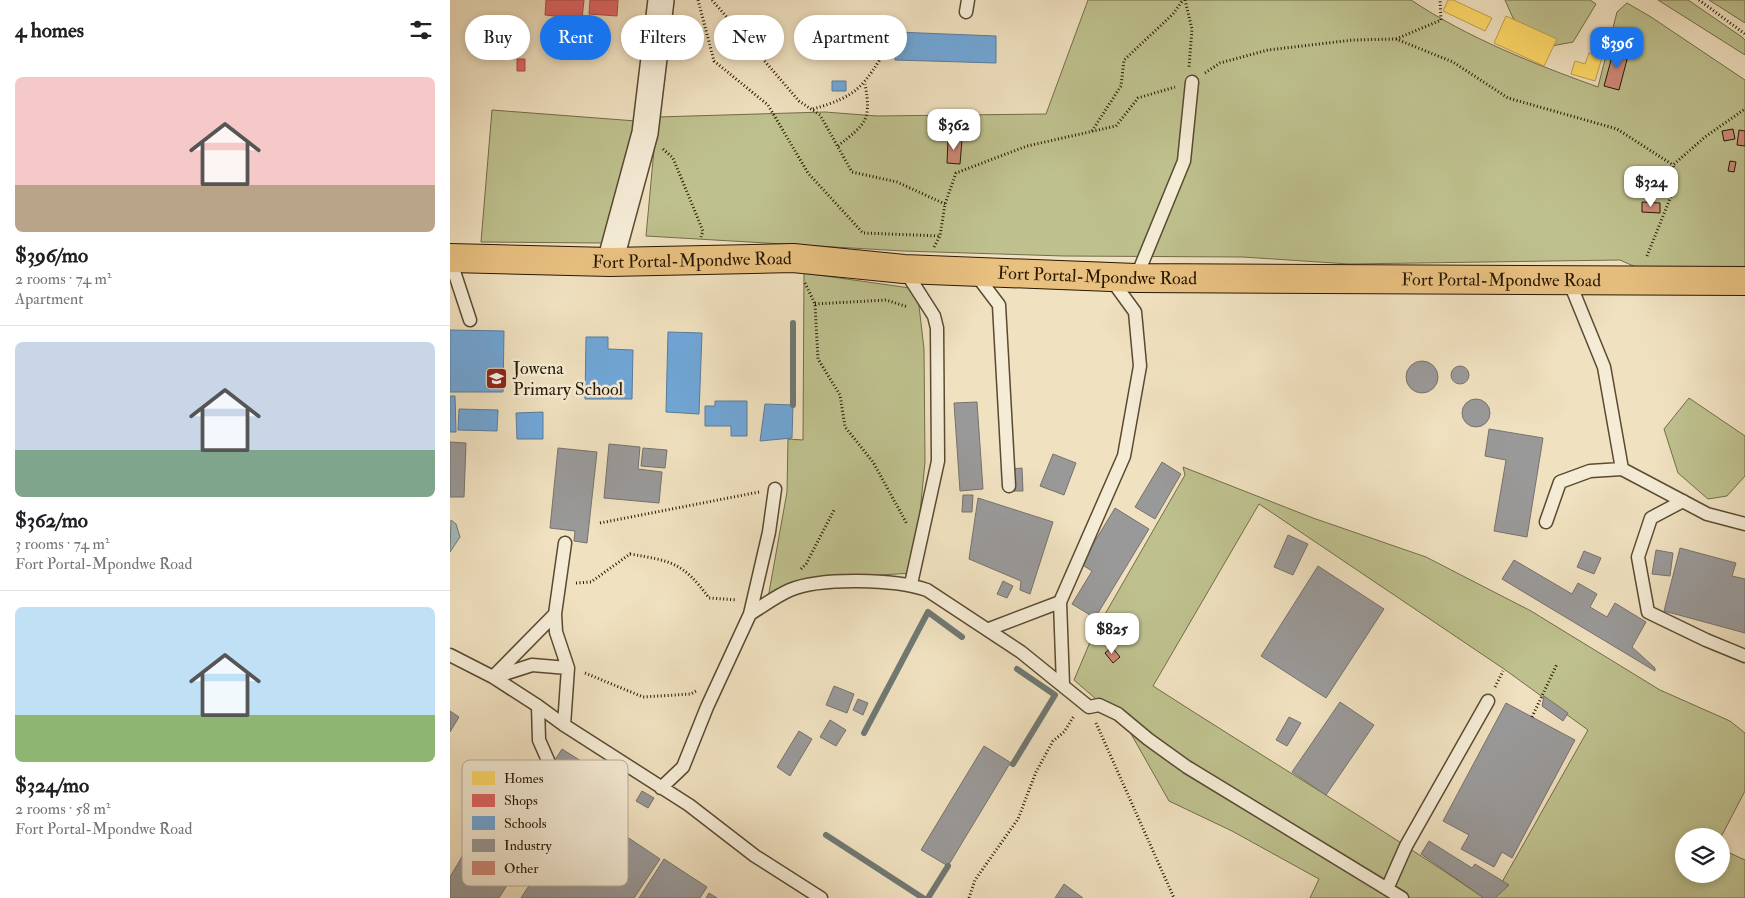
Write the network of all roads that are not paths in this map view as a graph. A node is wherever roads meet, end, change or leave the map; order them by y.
1 (661, 0) edge
2 (1192, 82) road end
3 (450, 258) edge
4 (610, 262) junction
5 (914, 269) junction
6 (973, 270) junction
7 (1123, 278) junction
8 (1568, 281) junction
9 (1745, 281) edge
10 (470, 320) dead end
11 (1622, 469) junction
12 (1009, 486) dead end
13 (776, 490) road end
14 (1683, 501) junction
15 (1546, 522) dead end
16 (1745, 524) edge
17 (565, 542) dead end
18 (911, 584) junction
19 (1060, 602) junction
20 (752, 608) junction
21 (555, 614) junction
22 (989, 629) junction
23 (450, 655) edge
24 (1745, 656) edge
25 (568, 668) junction
26 (493, 677) junction
27 (1063, 685) junction
28 (1488, 701) dead end
29 (538, 706) junction
30 (564, 725) junction
31 (548, 760) edge
32 (618, 760) edge
33 (628, 767) edge
34 (661, 788) junction
35 (1387, 889) junction
36 (821, 898) edge
37 (1402, 898) edge

1 - 4 street
2 - 7 lane
3 - 4 highway, Fort Portal-Mpondwe Road
3 - 10 lane
4 - 5 highway, Fort Portal-Mpondwe Road
5 - 6 highway, Fort Portal-Mpondwe Road
5 - 18 lane
6 - 7 highway, Fort Portal-Mpondwe Road
6 - 12 lane
7 - 8 highway, Fort Portal-Mpondwe Road
7 - 19 lane
8 - 9 highway, Fort Portal-Mpondwe Road
8 - 11 lane
11 - 14 lane
11 - 15 lane
13 - 20 lane
14 - 16 lane
14 - 24 lane
17 - 21 lane
18 - 20 lane
18 - 22 lane
19 - 22 lane
19 - 27 lane
20 - 34 lane
21 - 25 lane
21 - 26 lane
22 - 27 lane
23 - 26 lane
25 - 26 lane
25 - 30 lane
26 - 29 lane
27 - 35 lane
28 - 35 lane
29 - 30 lane
29 - 31 lane
30 - 32 lane
33 - 34 lane
34 - 36 lane
35 - 37 lane

